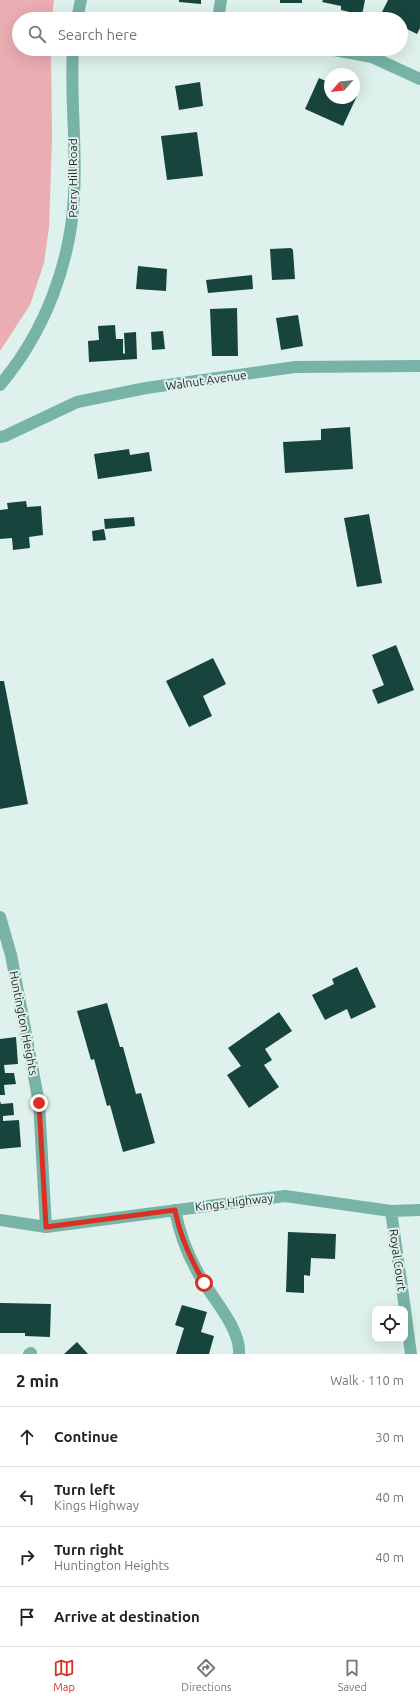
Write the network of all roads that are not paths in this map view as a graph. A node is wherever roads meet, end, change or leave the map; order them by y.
1 (81, 0) edge
2 (221, 0) edge
3 (78, 12) edge
4 (219, 12) edge
5 (72, 56) edge
6 (367, 56) edge
7 (420, 79) edge
8 (420, 366) edge
9 (0, 385) edge
10 (0, 437) edge
11 (0, 917) edge
12 (175, 1210) junction
13 (420, 1210) edge
14 (391, 1211) junction
15 (0, 1220) edge
16 (46, 1227) junction
17 (405, 1306) edge
18 (408, 1332) edge
19 (239, 1354) edge
20 (411, 1354) edge

1 - 3 street
2 - 4 street
5 - 9 street, Perry Hill Road
6 - 7 street
8 - 10 street, Walnut Avenue
11 - 16 street, Huntington Heights
12 - 14 street, Kings Highway
12 - 16 street, Kings Highway
12 - 19 street
13 - 14 street, Kings Highway
14 - 17 street, Royal Court
15 - 16 street, Kings Highway
18 - 20 street, Royal Court

